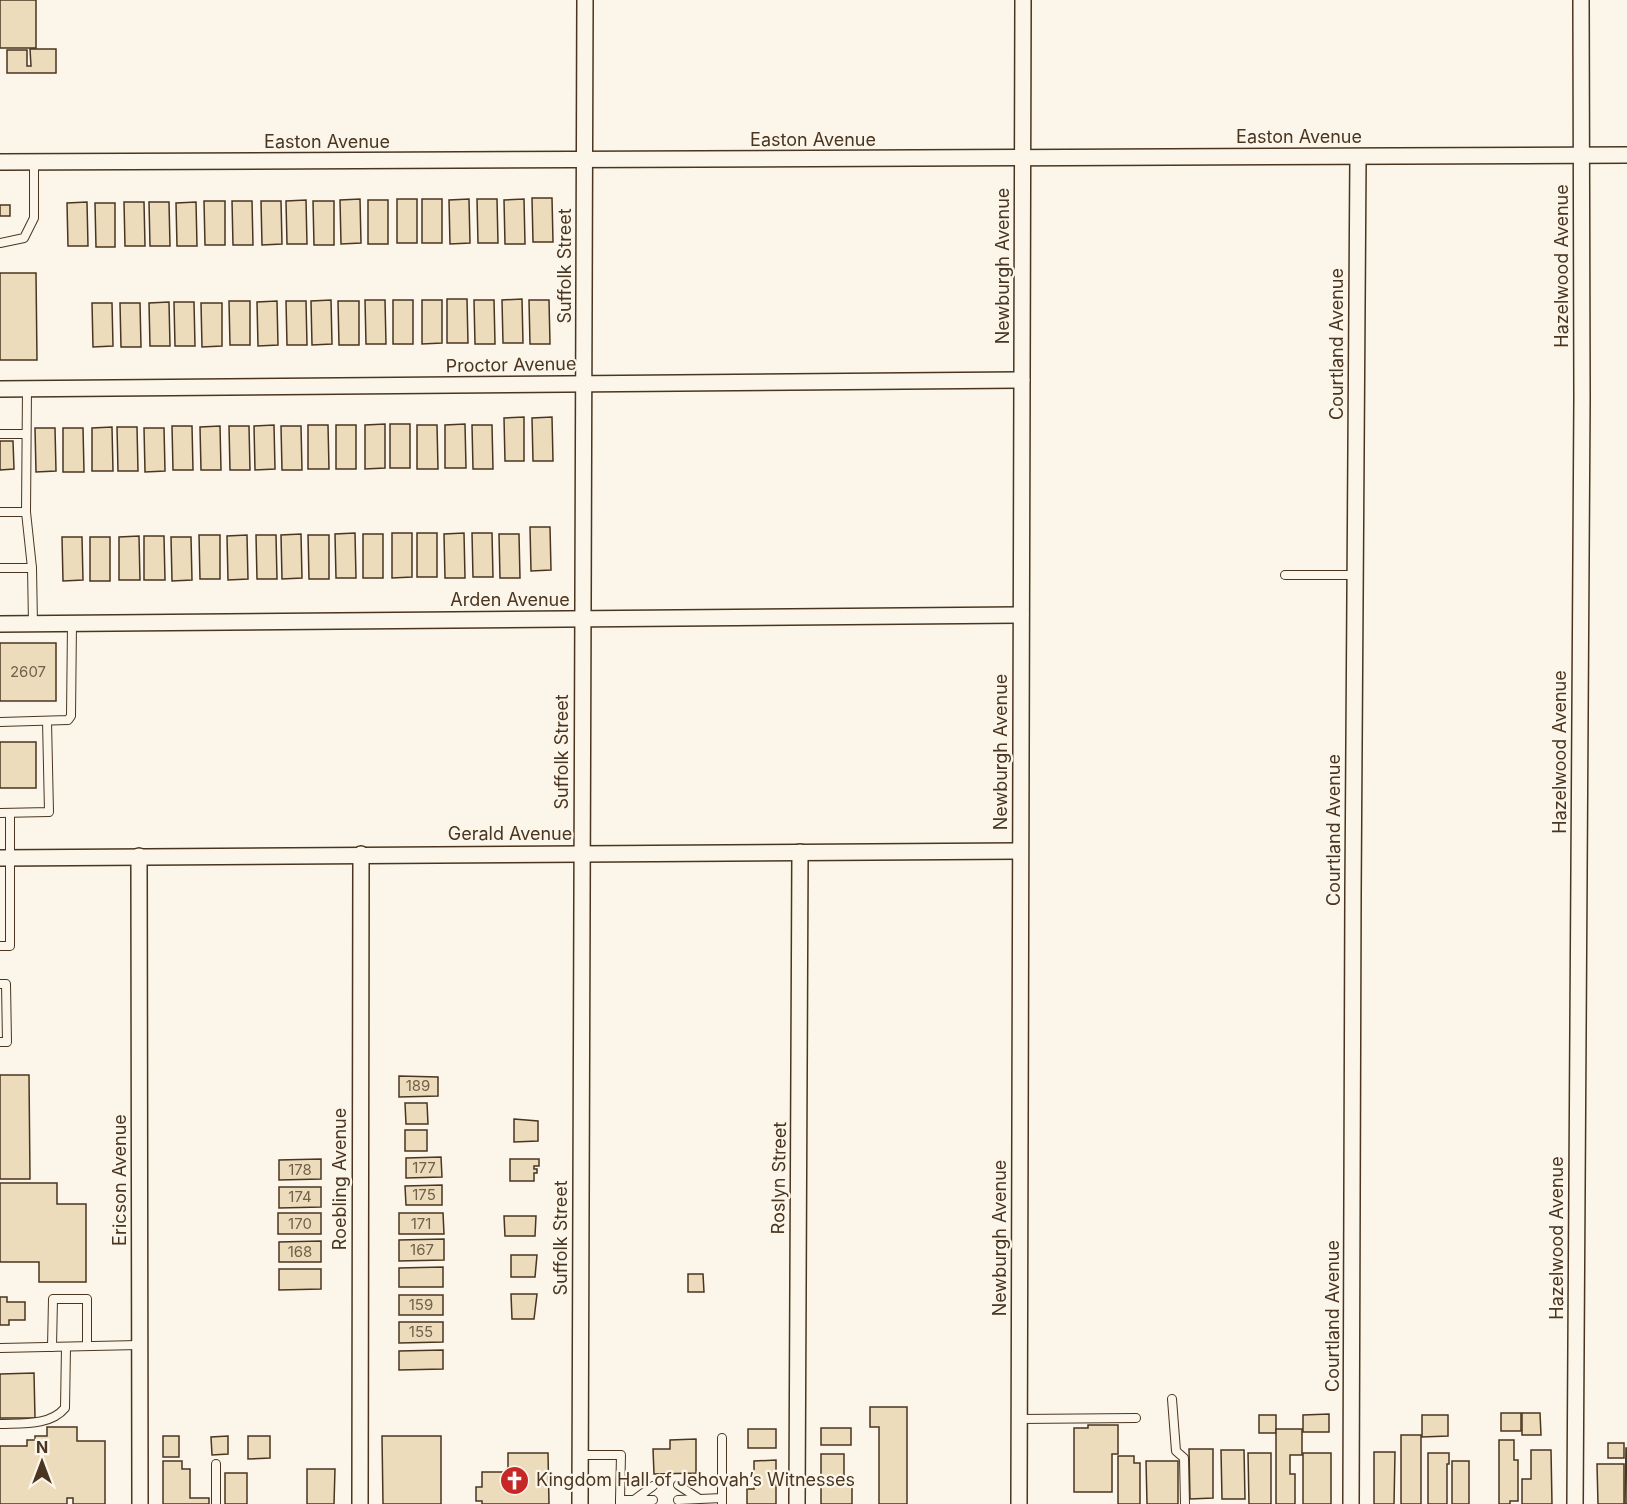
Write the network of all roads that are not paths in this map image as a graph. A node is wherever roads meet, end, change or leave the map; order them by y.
1 (585, 0) edge
2 (1023, 0) edge
3 (1581, 0) edge
4 (1581, 156) junction
5 (1627, 156) edge
6 (1358, 157) junction
7 (1023, 159) junction
8 (585, 160) junction
9 (0, 162) edge
10 (33, 162) junction
11 (0, 243) edge
12 (1022, 380) junction
13 (584, 384) junction
14 (0, 389) edge
15 (27, 389) junction
16 (0, 434) edge
17 (26, 434) junction
18 (0, 512) edge
19 (26, 512) junction
20 (0, 568) edge
21 (32, 568) junction
22 (1286, 575) dead end
23 (1355, 575) junction
24 (1021, 615) junction
25 (582, 619) junction
26 (72, 623) junction
27 (0, 624) edge
28 (33, 624) junction
29 (47, 721) junction
30 (0, 722) edge
31 (0, 813) edge
32 (10, 813) junction
33 (1020, 851) junction
34 (800, 852) junction
35 (581, 853) junction
36 (361, 854) junction
37 (140, 856) junction
38 (5, 858) edge
39 (0, 946) edge
40 (0, 984) edge
41 (0, 1042) edge
42 (139, 1345) junction
43 (87, 1346) junction
44 (52, 1347) junction
45 (66, 1347) junction
46 (0, 1348) edge
47 (1172, 1400) dead end
48 (1136, 1418) dead end
49 (1020, 1419) junction
50 (0, 1424) edge
51 (722, 1438) dead end
52 (580, 1455) junction
53 (216, 1464) dead end
54 (678, 1485) dead end
55 (653, 1486) dead end
56 (653, 1500) dead end
57 (678, 1500) dead end
58 (722, 1501) edge
59 (620, 1502) edge
60 (637, 1502) edge
61 (696, 1502) edge
62 (140, 1504) edge
63 (216, 1504) edge
64 (360, 1504) edge
65 (580, 1504) edge
66 (796, 1504) edge
67 (1020, 1504) edge
68 (1185, 1504) edge
69 (1351, 1504) edge
70 (1575, 1504) edge

1 - 8 street, Suffolk Street
2 - 7 street, Newburgh Avenue
3 - 4 street, Hazelwood Avenue
4 - 5 street, Easton Avenue
4 - 6 street, Easton Avenue
4 - 70 street, Hazelwood Avenue
6 - 7 street, Easton Avenue
6 - 23 street, Courtland Avenue
7 - 8 street, Easton Avenue
7 - 12 street, Newburgh Avenue
8 - 10 street, Easton Avenue
8 - 13 street, Suffolk Street
9 - 10 street, Easton Avenue
10 - 11 lane
12 - 13 street, Proctor Avenue
12 - 24 street, Newburgh Avenue
13 - 15 street, Proctor Avenue
13 - 25 street, Suffolk Street
14 - 15 street, Proctor Avenue
15 - 17 lane
16 - 17 lane
17 - 19 lane
18 - 19 lane
19 - 21 lane
20 - 21 lane
21 - 28 lane
22 - 23 lane
23 - 69 street, Courtland Avenue
24 - 25 street, Arden Avenue
24 - 33 street, Newburgh Avenue
25 - 26 street, Arden Avenue
25 - 35 street, Suffolk Street
26 - 28 street, Arden Avenue
26 - 29 lane
27 - 28 street, Arden Avenue
29 - 30 lane
29 - 32 lane
31 - 32 lane
32 - 38 lane
33 - 34 street, Gerald Avenue
33 - 49 street, Newburgh Avenue
34 - 35 street, Gerald Avenue
34 - 66 street, Roslyn Street
35 - 36 street, Gerald Avenue
35 - 52 street, Suffolk Street
36 - 37 street, Gerald Avenue
36 - 64 street, Roebling Avenue
37 - 38 street, Gerald Avenue
37 - 42 street, Ericson Avenue
38 - 39 lane
40 - 41 lane
42 - 43 lane
42 - 62 street, Ericson Avenue
43 - 44 lane
43 - 45 lane
44 - 45 lane
44 - 46 lane
45 - 50 lane
47 - 68 lane
48 - 49 lane
49 - 67 street, Newburgh Avenue
51 - 58 lane
52 - 59 lane
52 - 65 street, Suffolk Street
53 - 63 lane
54 - 61 lane
55 - 60 lane
56 - 60 lane
57 - 61 lane
58 - 61 lane
59 - 60 lane

